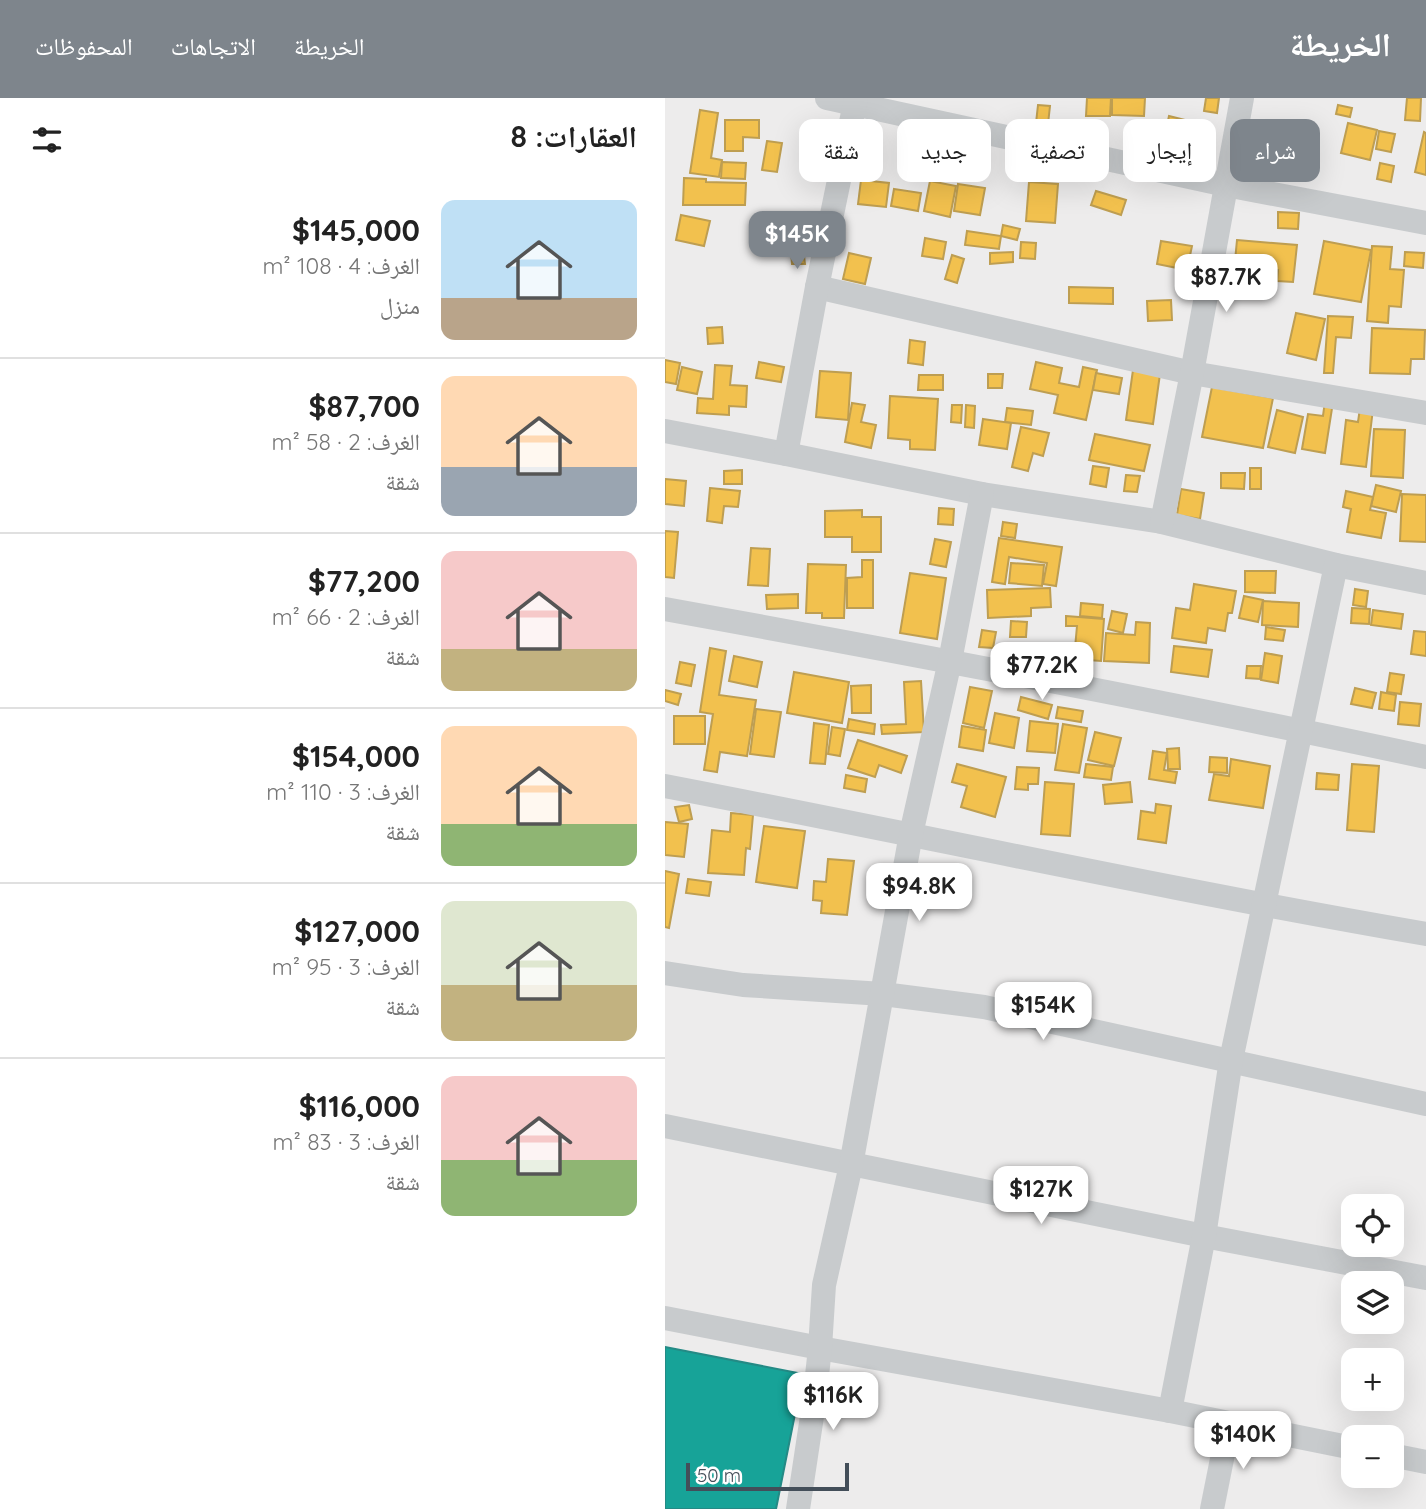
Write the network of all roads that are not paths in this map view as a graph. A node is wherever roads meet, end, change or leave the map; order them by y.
1 (827, 98) edge
2 (1242, 98) edge
3 (855, 101) edge
4 (1226, 185) junction
5 (1426, 223) edge
6 (817, 287) junction
7 (1192, 373) junction
8 (1426, 414) edge
9 (665, 431) edge
10 (786, 454) junction
11 (982, 494) junction
12 (1162, 522) junction
13 (1336, 565) junction
14 (1426, 583) edge
15 (665, 609) edge
16 (950, 661) junction
17 (1300, 730) junction
18 (1426, 757) edge
19 (665, 786) edge
20 (911, 834) junction
21 (1264, 906) junction
22 (1426, 934) edge
23 (665, 973) edge
24 (883, 994) junction
25 (1231, 1060) junction
26 (1426, 1104) edge
27 (665, 1126) edge
28 (851, 1165) junction
29 (1204, 1236) junction
30 (1426, 1278) edge
31 (665, 1318) edge
32 (820, 1348) junction
33 (1170, 1411) junction
34 (1229, 1424) junction
35 (1341, 1446) edge
36 (1404, 1458) edge
37 (1426, 1462) edge
38 (798, 1509) edge
39 (1212, 1509) edge

1 - 3 street
2 - 4 street
3 - 4 street
3 - 6 street
4 - 5 street
4 - 7 street
6 - 7 street
6 - 10 street
7 - 8 street
7 - 12 street
9 - 10 street
10 - 11 street
11 - 12 street
11 - 16 street
12 - 13 street
13 - 14 street
13 - 17 street
15 - 16 street
16 - 17 street
16 - 20 street
17 - 18 street
17 - 21 street
19 - 20 street
20 - 21 street
20 - 24 street
21 - 22 street
21 - 25 street
23 - 24 street
24 - 25 street
24 - 28 street
25 - 26 street
25 - 29 street
27 - 28 street
28 - 29 street
28 - 32 street
29 - 30 street
29 - 33 street
31 - 32 street
32 - 33 street
32 - 38 street
33 - 34 street
34 - 35 street
34 - 39 street
36 - 37 street

